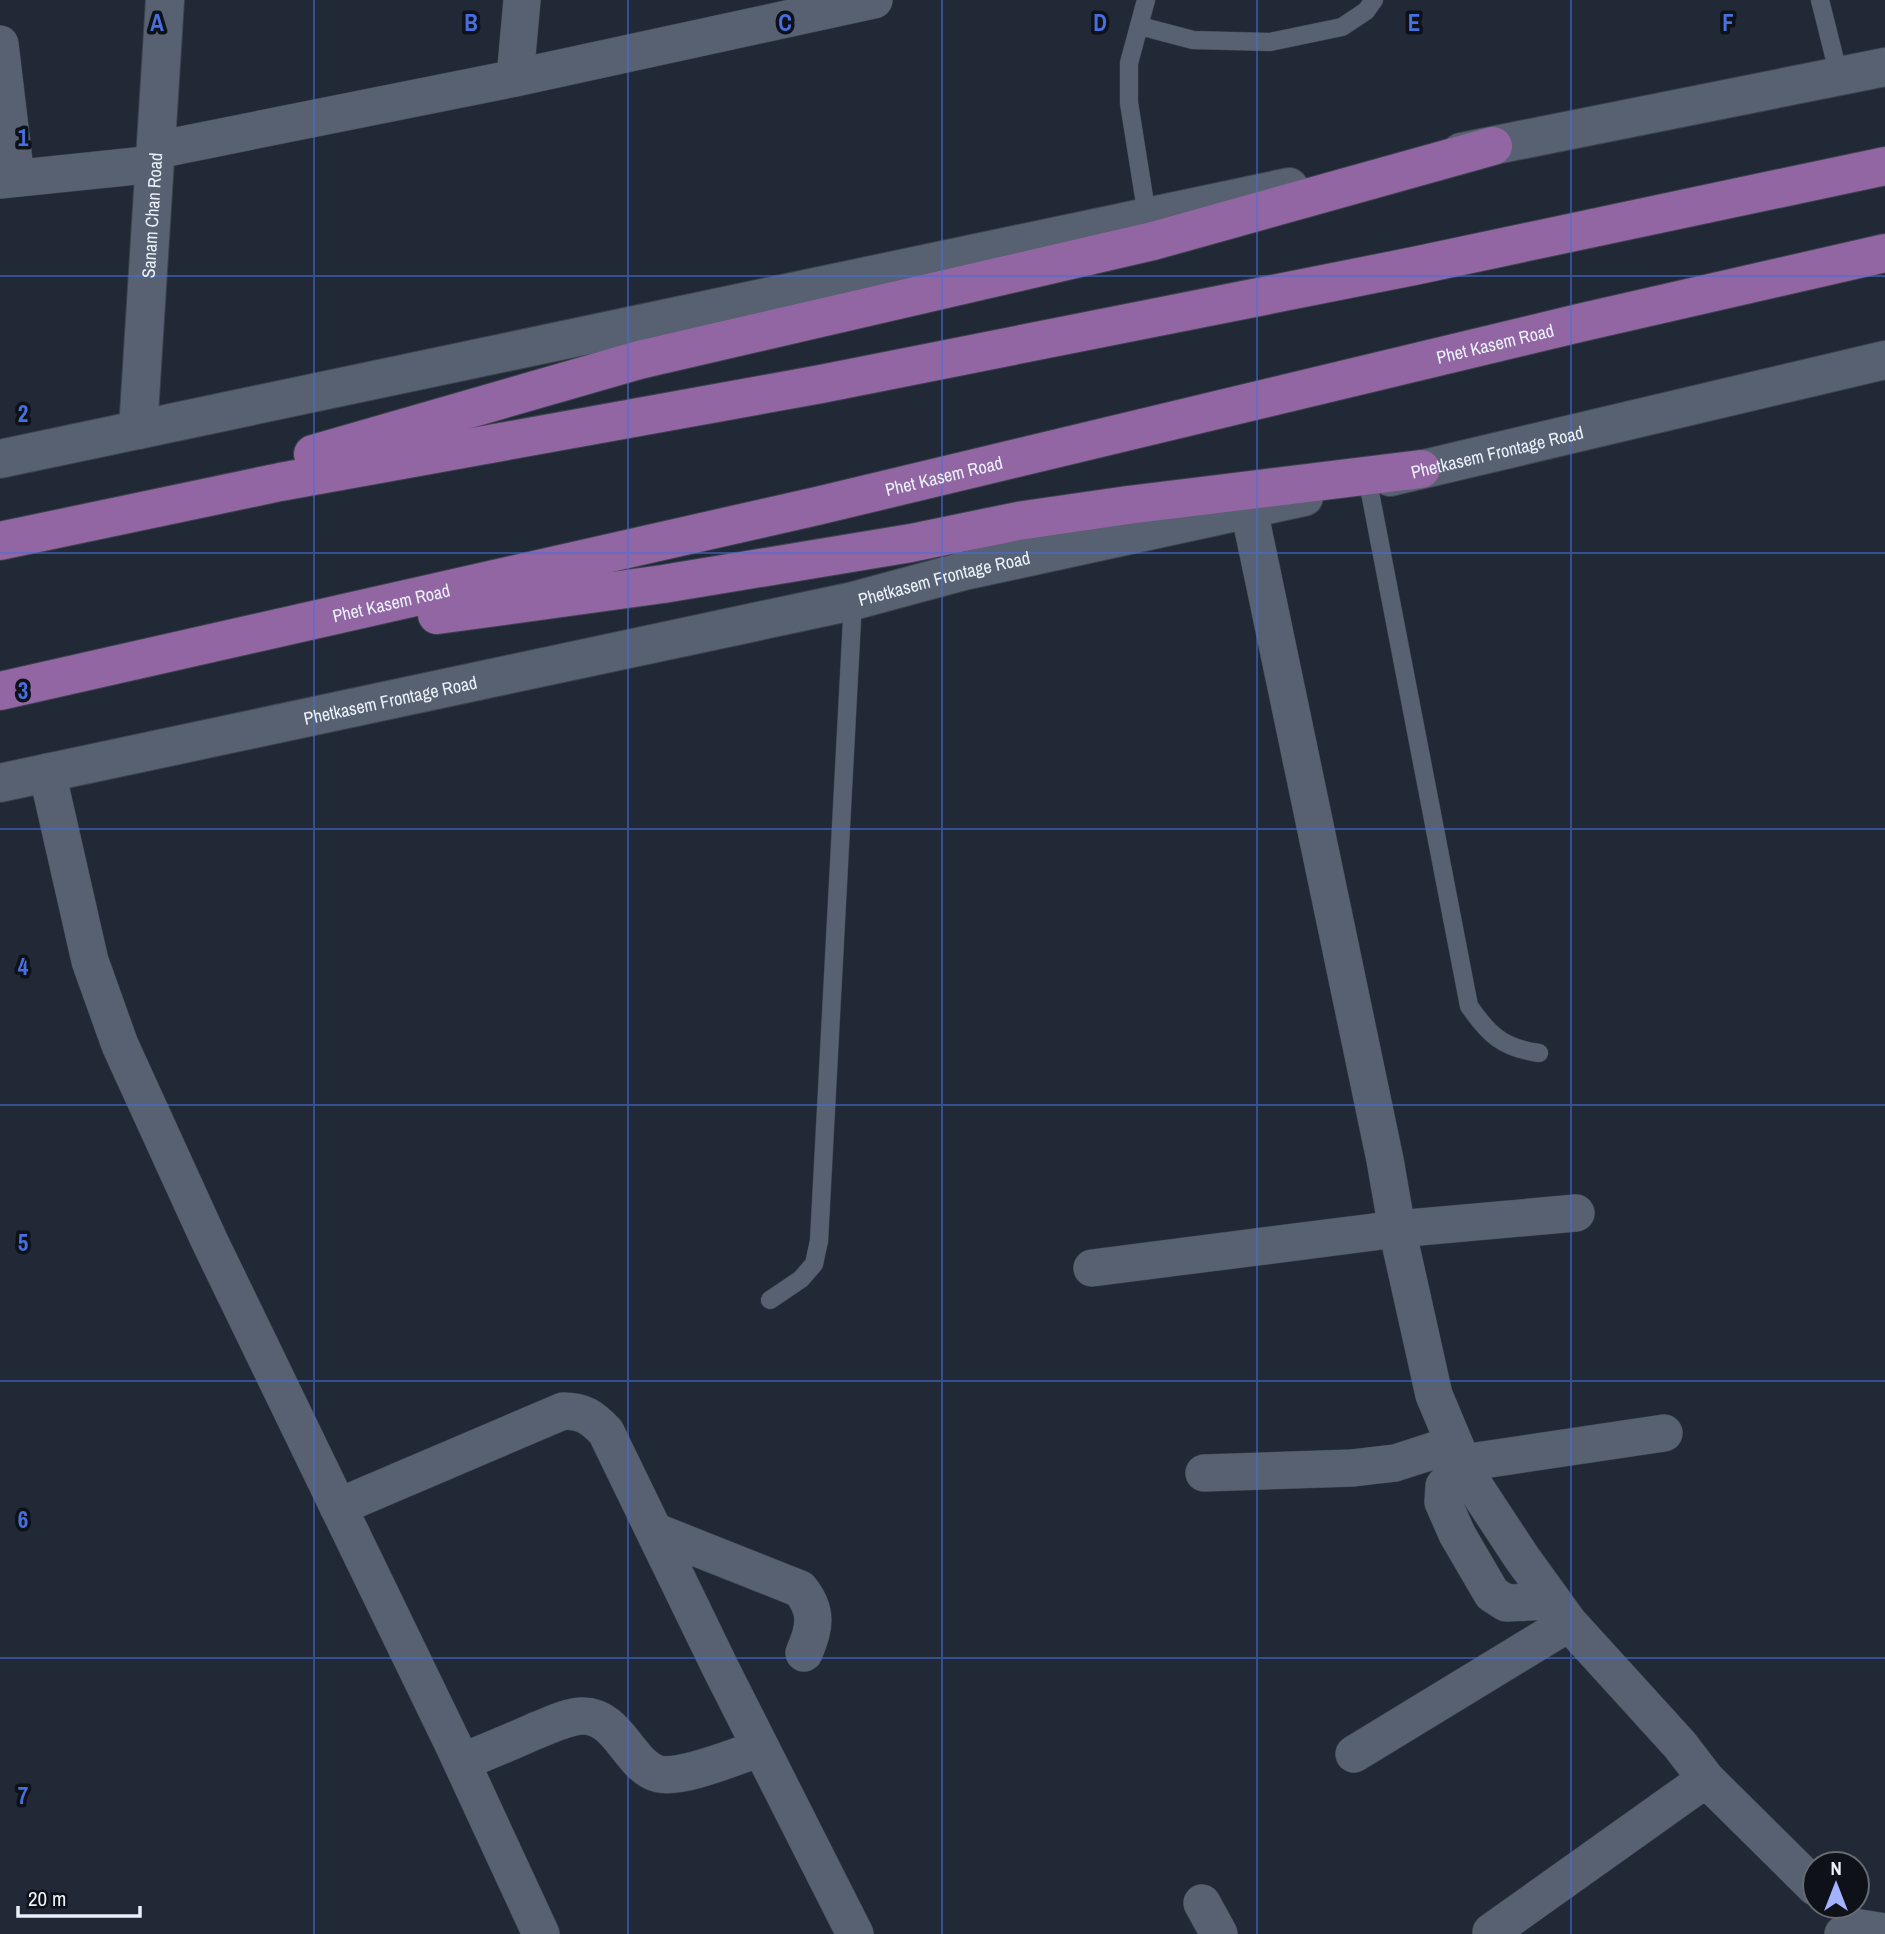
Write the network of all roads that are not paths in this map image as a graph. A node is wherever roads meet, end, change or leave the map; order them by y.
1 (165, 0) edge
2 (522, 0) edge
3 (1146, 0) edge
4 (1374, 0) edge
5 (1820, 0) edge
6 (854, 3) edge
7 (1140, 26) junction
8 (0, 44) edge
9 (1885, 67) edge
10 (1839, 76) junction
11 (514, 78) junction
12 (1493, 146) junction
13 (156, 157) junction
14 (1885, 166) edge
15 (8, 179) edge
16 (1147, 216) junction
17 (1885, 253) edge
18 (1885, 360) edge
19 (138, 429) junction
20 (0, 459) edge
21 (1421, 469) junction
22 (1368, 482) junction
23 (1248, 510) junction
24 (59, 528) junction
25 (0, 541) edge
26 (853, 601) junction
27 (214, 643) junction
28 (0, 691) edge
29 (47, 772) junction
30 (0, 783) edge
31 (1539, 1053) dead end
32 (1576, 1213) dead end
33 (1397, 1229) junction
34 (1092, 1268) dead end
35 (770, 1300) dead end
36 (1664, 1433) dead end
37 (1459, 1454) junction
38 (1203, 1473) dead end
39 (338, 1507) junction
40 (654, 1531) junction
41 (1561, 1612) junction
42 (804, 1653) dead end
43 (761, 1748) junction
44 (1354, 1754) dead end
45 (462, 1762) junction
46 (1706, 1779) junction
47 (1801, 1873) edge
48 (1490, 1932) edge
49 (541, 1934) edge
50 (855, 1934) edge

1 - 13 main road, Sanam Chan Road
2 - 11 street
3 - 7 lane
4 - 7 lane
5 - 10 lane
6 - 11 street
7 - 16 lane
8 - 15 street
9 - 10 main road
10 - 12 main road
11 - 13 street
12 - 16 main road
12 - 24 highway
13 - 15 street
13 - 19 main road, Sanam Chan Road
14 - 24 highway
16 - 19 main road
17 - 27 highway, Phet Kasem Road
18 - 21 main road, Phetkasem Frontage Road
19 - 20 main road
21 - 22 main road, Phetkasem Frontage Road
21 - 27 highway
22 - 23 main road, Phetkasem Frontage Road
22 - 31 lane
23 - 26 main road, Phetkasem Frontage Road
23 - 33 street
24 - 25 highway
26 - 29 main road, Phetkasem Frontage Road
26 - 35 lane
27 - 28 highway, Phet Kasem Road
29 - 30 main road, Phetkasem Frontage Road
29 - 39 street
32 - 33 street
33 - 34 street
33 - 37 street
36 - 37 street
37 - 38 street
37 - 41 street
39 - 40 street
39 - 45 street
40 - 42 street
40 - 43 street
41 - 44 street
41 - 46 street
43 - 45 street
43 - 50 street
45 - 49 street
46 - 47 street
46 - 48 street

